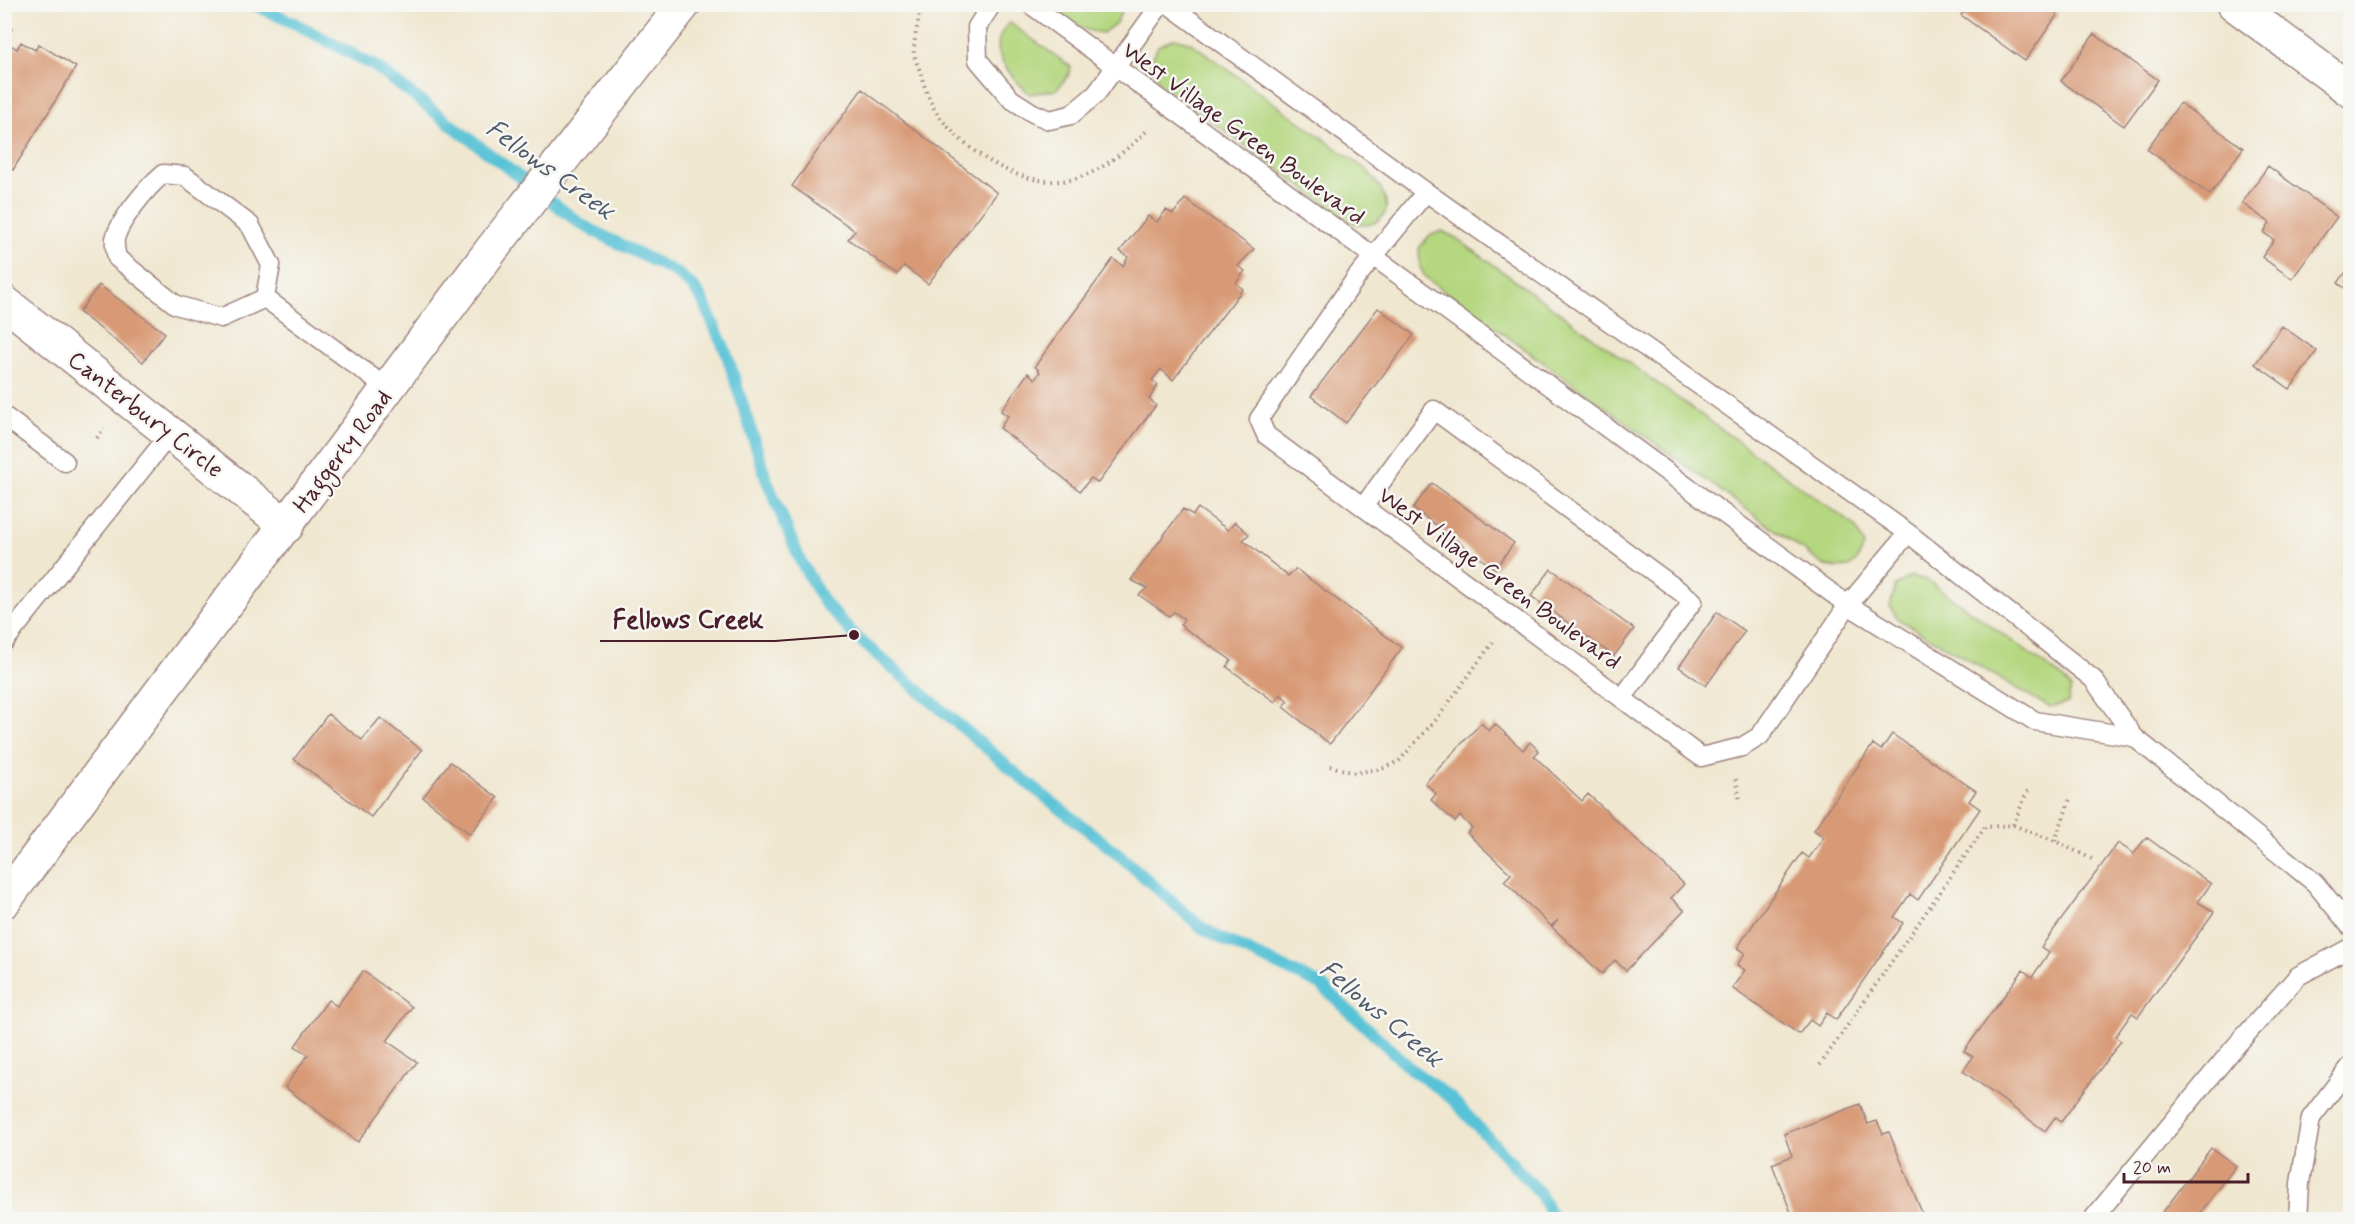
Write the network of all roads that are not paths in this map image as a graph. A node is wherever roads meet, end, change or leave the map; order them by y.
1 (684, 4) edge
2 (992, 4) edge
3 (1030, 4) edge
4 (1161, 4) edge
5 (1168, 4) edge
6 (2234, 4) edge
7 (1115, 67) junction
8 (2350, 90) edge
9 (1426, 192) junction
10 (1371, 257) junction
11 (266, 298) junction
12 (4, 302) edge
13 (388, 389) junction
14 (4, 416) edge
15 (170, 434) junction
16 (65, 462) dead end
17 (1363, 507) junction
18 (287, 526) junction
19 (1908, 533) junction
20 (1848, 605) junction
21 (4, 642) edge
22 (1623, 697) junction
23 (2134, 737) junction
24 (4, 901) edge
25 (2350, 926) edge
26 (2350, 948) edge
27 (2350, 1067) edge
28 (2092, 1220) edge
29 (2298, 1220) edge

1 - 13 main road, Haggerty Road
2 - 7 lane
3 - 7 lane, West Village Green Boulevard
4 - 7 lane
5 - 9 lane, West Village Green Boulevard
6 - 8 main road
7 - 10 lane, West Village Green Boulevard
9 - 10 lane, West Village Green Boulevard
9 - 19 lane, West Village Green Boulevard
10 - 17 lane, West Village Green Boulevard
10 - 20 lane, West Village Green Boulevard
11 - 11 lane
11 - 13 lane
12 - 15 main road, Canterbury Circle
13 - 18 main road, Haggerty Road
14 - 16 lane
15 - 18 main road, Canterbury Circle
15 - 21 lane
17 - 22 lane, West Village Green Boulevard
17 - 22 lane
18 - 24 main road, Haggerty Road
19 - 20 lane, West Village Green Boulevard
19 - 23 lane, West Village Green Boulevard
20 - 22 lane, West Village Green Boulevard
20 - 23 lane, West Village Green Boulevard
23 - 25 lane, West Village Green Boulevard
26 - 28 lane
27 - 29 lane

